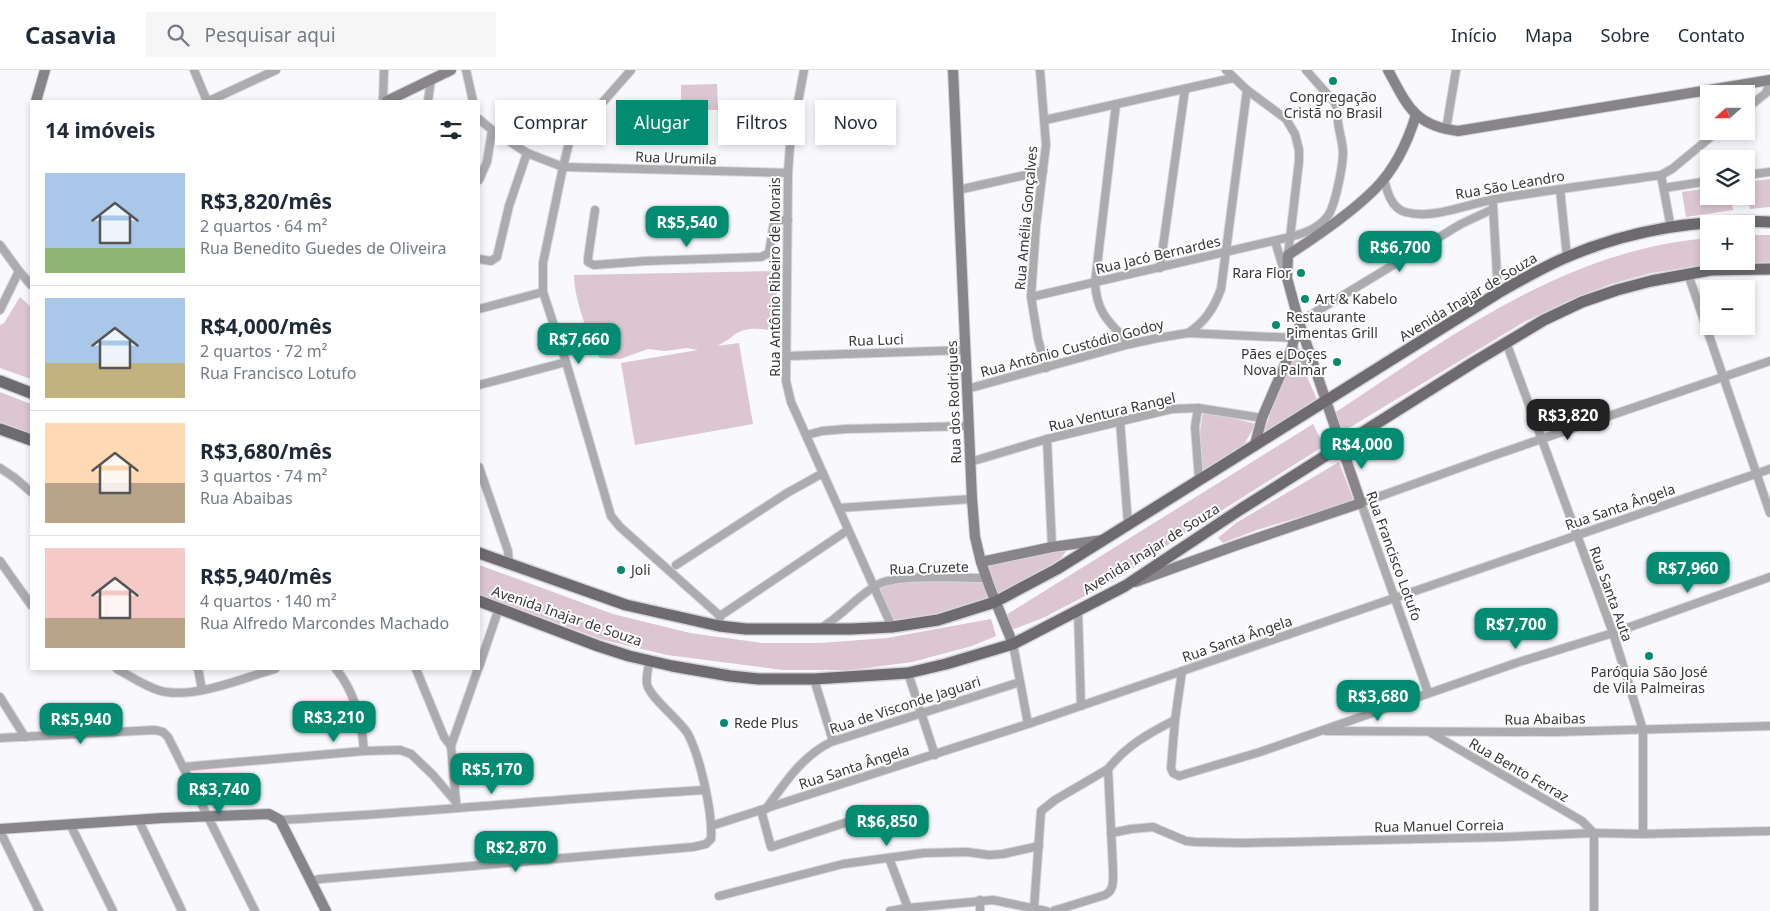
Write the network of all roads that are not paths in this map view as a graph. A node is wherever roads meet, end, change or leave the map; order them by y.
1 (44, 70) edge
2 (194, 70) edge
3 (276, 70) edge
4 (384, 70) edge
5 (451, 70) edge
6 (466, 70) edge
7 (631, 70) edge
8 (804, 70) edge
9 (953, 70) edge
10 (1040, 70) edge
11 (1226, 70) edge
12 (1306, 70) edge
13 (1388, 70) edge
14 (1456, 70) edge
15 (1233, 78) junction
16 (431, 80) junction
17 (1770, 81) edge
18 (1186, 89) junction
19 (1247, 90) junction
20 (36, 100) edge
21 (208, 100) edge
22 (210, 100) edge
23 (385, 100) edge
24 (387, 100) edge
25 (428, 100) edge
26 (473, 100) edge
27 (1755, 102) edge
28 (1116, 104) junction
29 (1416, 115) junction
30 (480, 120) edge
31 (1045, 120) junction
32 (492, 130) junction
33 (1446, 130) junction
34 (1707, 140) edge
35 (527, 153) junction
36 (562, 167) junction
37 (1043, 171) junction
38 (1770, 172) edge
39 (788, 173) junction
40 (1755, 174) edge
41 (1661, 175) junction
42 (480, 178) edge
43 (1384, 179) junction
44 (1700, 182) edge
45 (1664, 188) junction
46 (1560, 189) junction
47 (958, 190) junction
48 (1493, 199) junction
49 (595, 210) dead end
50 (1493, 210) junction
51 (788, 220) junction
52 (1770, 222) edge
53 (1671, 228) junction
54 (1290, 237) junction
55 (1275, 241) junction
56 (0, 245) edge
57 (1226, 252) junction
58 (1288, 254) junction
59 (1567, 257) junction
60 (480, 259) edge
61 (1160, 268) junction
62 (1770, 269) edge
63 (19, 271) junction
64 (1688, 274) junction
65 (1287, 278) junction
66 (1095, 283) junction
67 (30, 284) edge
68 (543, 292) junction
69 (1498, 293) junction
70 (1031, 296) junction
71 (480, 309) edge
72 (0, 310) edge
73 (1299, 322) junction
74 (1188, 333) junction
75 (1296, 341) junction
76 (1506, 342) junction
77 (1130, 344) junction
78 (965, 350) junction
79 (788, 356) junction
80 (566, 362) junction
81 (1770, 362) edge
82 (1046, 368) junction
83 (1316, 375) junction
84 (1724, 376) junction
85 (0, 381) edge
86 (480, 385) edge
87 (967, 389) junction
88 (30, 393) edge
89 (1325, 401) junction
90 (1198, 408) junction
91 (1262, 418) junction
92 (1120, 421) junction
93 (968, 426) junction
94 (0, 429) edge
95 (807, 435) junction
96 (1047, 439) junction
97 (1542, 439) junction
98 (30, 440) edge
99 (1255, 444) junction
100 (1340, 447) junction
101 (970, 462) junction
102 (0, 468) edge
103 (1770, 469) edge
104 (480, 470) edge
105 (823, 473) junction
106 (1756, 473) junction
107 (1199, 479) junction
108 (30, 491) edge
109 (972, 499) junction
110 (1360, 503) junction
111 (839, 508) junction
112 (1770, 513) edge
113 (1128, 524) junction
114 (848, 530) junction
115 (1577, 535) junction
116 (1104, 540) junction
117 (1052, 546) junction
118 (480, 553) edge
119 (0, 561) edge
120 (981, 562) junction
121 (509, 563) junction
122 (676, 565) dead end
123 (1770, 577) edge
124 (986, 578) junction
125 (1125, 586) junction
126 (874, 587) junction
127 (1394, 598) junction
128 (480, 601) edge
129 (995, 602) junction
130 (30, 604) edge
131 (499, 608) junction
132 (1078, 612) junction
133 (720, 621) junction
134 (892, 627) junction
135 (817, 630) junction
136 (1613, 634) junction
137 (1013, 644) junction
138 (650, 661) junction
139 (480, 662) edge
140 (119, 670) edge
141 (198, 670) edge
142 (271, 670) edge
143 (337, 670) edge
144 (416, 670) edge
145 (477, 670) edge
146 (1182, 671) junction
147 (908, 672) junction
148 (814, 679) junction
149 (1020, 682) junction
150 (202, 689) junction
151 (1428, 692) junction
152 (0, 697) edge
153 (1082, 706) junction
154 (921, 713) junction
155 (1174, 720) junction
156 (1028, 724) junction
157 (1770, 726) edge
158 (1643, 730) junction
159 (1321, 731) junction
160 (1430, 732) junction
161 (25, 737) junction
162 (0, 738) edge
163 (833, 741) junction
164 (451, 746) junction
165 (364, 751) junction
166 (934, 755) junction
167 (183, 767) junction
168 (1108, 769) junction
169 (705, 790) junction
170 (457, 806) junction
171 (763, 810) junction
172 (866, 816) dead end
173 (207, 817) junction
174 (138, 819) junction
175 (280, 820) junction
176 (70, 824) junction
177 (711, 826) junction
178 (0, 830) edge
179 (1770, 831) edge
180 (1111, 833) junction
181 (1594, 833) junction
182 (1643, 834) junction
183 (1039, 846) junction
184 (889, 858) junction
185 (311, 881) junction
186 (719, 896) dead end
187 (980, 900) junction
188 (908, 908) junction
189 (1023, 908) edge
190 (1034, 908) junction
191 (917, 909) edge
192 (39, 911) edge
193 (113, 911) edge
194 (182, 911) edge
195 (255, 911) edge
196 (326, 911) edge
197 (890, 911) edge
198 (980, 911) edge
199 (1046, 911) edge
200 (1053, 911) edge
201 (1594, 911) edge

1 - 20 street
2 - 21 street
3 - 22 street
4 - 23 street
5 - 16 street
6 - 26 street
7 - 36 street
8 - 39 street, Rua Antônio Ribeiro de Morais
9 - 47 street, Rua dos Rodrigues
10 - 31 street, Rua Amélia Gonçalves
11 - 15 street
12 - 54 street, Rua Jacó Bernardes
13 - 29 street
14 - 33 street
15 - 18 street
15 - 19 street
16 - 24 street
16 - 25 street
17 - 27 street
17 - 33 street
18 - 28 street
18 - 61 street
19 - 54 street
19 - 57 street
28 - 31 street
28 - 66 street
29 - 33 street
29 - 43 street
30 - 32 street
31 - 37 street, Rua Amélia Gonçalves
32 - 35 street
32 - 42 street
34 - 41 street, Rua São Leandro
35 - 36 street
35 - 60 street
36 - 39 street, Rua Urumila
36 - 68 street
37 - 47 street
37 - 70 street, Rua Amélia Gonçalves
38 - 40 street
39 - 51 street, Rua Antônio Ribeiro de Morais
41 - 45 street
41 - 46 street, Rua São Leandro
43 - 48 street, Rua São Leandro
43 - 58 street
44 - 45 street
45 - 53 street
46 - 48 street, Rua São Leandro
46 - 59 street
47 - 78 street, Rua dos Rodrigues
48 - 50 street
49 - 51 street
50 - 69 street
50 - 73 street
51 - 79 street, Rua Antônio Ribeiro de Morais
52 - 53 main road, Avenida Inajar de Souza
53 - 59 main road, Avenida Inajar de Souza
54 - 55 street, Rua Jacó Bernardes
54 - 58 street
55 - 57 street, Rua Jacó Bernardes
55 - 65 street
56 - 63 street
57 - 61 street, Rua Jacó Bernardes
57 - 74 street
58 - 65 street, Rua Francisco Lotufo
59 - 69 main road, Avenida Inajar de Souza
61 - 66 street, Rua Jacó Bernardes
62 - 64 main road, Avenida Inajar de Souza
63 - 67 street
63 - 72 street
64 - 76 main road, Avenida Inajar de Souza
64 - 84 street
65 - 73 street, Rua Francisco Lotufo
66 - 70 street, Rua Jacó Bernardes
66 - 77 street
68 - 71 street
68 - 80 street
69 - 89 main road, Avenida Inajar de Souza
70 - 82 street, Rua Amélia Gonçalves
73 - 75 street, Rua Francisco Lotufo
74 - 75 street, Rua Antônio Custódio Godoy
74 - 77 street, Rua Antônio Custódio Godoy
75 - 83 street, Rua Francisco Lotufo
75 - 83 street
75 - 91 street
76 - 97 street, Rua Santa Auta
76 - 100 main road, Avenida Inajar de Souza
77 - 82 street, Rua Antônio Custódio Godoy
78 - 79 street, Rua Luci
78 - 87 street, Rua dos Rodrigues
79 - 95 street, Rua Antônio Ribeiro de Morais
80 - 86 street
80 - 133 street
81 - 84 street
82 - 87 street, Rua Antônio Custódio Godoy
83 - 89 street, Rua Francisco Lotufo
84 - 97 street
84 - 106 street
85 - 88 main road
87 - 93 street, Rua dos Rodrigues
89 - 99 main road, Avenida Inajar de Souza
89 - 100 street, Rua Francisco Lotufo
90 - 91 street, Rua Ventura Rangel
90 - 92 street, Rua Ventura Rangel
90 - 107 street
91 - 99 street
92 - 96 street, Rua Ventura Rangel
92 - 113 street
93 - 95 street
93 - 101 street, Rua dos Rodrigues
94 - 98 main road
95 - 105 street, Rua Antônio Ribeiro de Morais
96 - 101 street, Rua Ventura Rangel
96 - 117 street
97 - 110 street
97 - 115 street, Rua Santa Auta
99 - 107 main road, Avenida Inajar de Souza
100 - 110 street, Rua Francisco Lotufo
100 - 125 main road, Avenida Inajar de Souza
101 - 109 street, Rua dos Rodrigues
102 - 108 street
103 - 106 street, Rua Santa Ângela
104 - 121 street
105 - 111 street, Rua Antônio Ribeiro de Morais
105 - 122 street
106 - 112 street
106 - 115 street, Rua Santa Ângela
107 - 113 main road, Avenida Inajar de Souza
109 - 111 street
109 - 120 street, Rua dos Rodrigues
110 - 125 street
110 - 127 street, Rua Francisco Lotufo
111 - 114 street, Rua Antônio Ribeiro de Morais
113 - 116 main road, Avenida Inajar de Souza
114 - 126 street, Rua Antônio Ribeiro de Morais
114 - 133 street
115 - 127 street, Rua Santa Ângela
115 - 136 street, Rua Santa Auta
116 - 117 street
116 - 129 main road, Avenida Inajar de Souza
117 - 120 street
118 - 121 main road, Avenida Inajar de Souza
119 - 130 street
120 - 124 street, Rua dos Rodrigues
121 - 133 main road, Avenida Inajar de Souza
123 - 136 street
124 - 126 street, Rua Cruzete
124 - 129 street, Rua dos Rodrigues
125 - 132 main road, Avenida Inajar de Souza
126 - 134 street, Rua Antônio Ribeiro de Morais
126 - 135 street
127 - 146 street, Rua Santa Ângela
127 - 151 street, Rua Francisco Lotufo
128 - 131 main road, Avenida Inajar de Souza
129 - 134 main road, Avenida Inajar de Souza
129 - 137 street, Rua dos Rodrigues
131 - 138 main road, Avenida Inajar de Souza
131 - 139 street
132 - 137 main road, Avenida Inajar de Souza
132 - 153 street
133 - 135 main road, Avenida Inajar de Souza
134 - 135 main road, Avenida Inajar de Souza
136 - 151 street
136 - 158 street, Rua Santa Auta
137 - 147 main road, Avenida Inajar de Souza
137 - 149 street, Rua dos Rodrigues
138 - 148 main road, Avenida Inajar de Souza
138 - 169 street
140 - 150 street
141 - 150 street
142 - 150 street
143 - 165 street
144 - 164 street
145 - 164 street
146 - 153 street, Rua Santa Ângela
146 - 155 street
147 - 148 main road, Avenida Inajar de Souza
147 - 154 street
148 - 163 street
149 - 154 street, Rua de Visconde Jaguari
149 - 156 street, Rua dos Rodrigues
151 - 159 street
152 - 161 street
153 - 156 street, Rua Santa Ângela
154 - 163 street, Rua de Visconde Jaguari
154 - 166 street
155 - 159 street
155 - 168 street
156 - 166 street, Rua Santa Ângela
157 - 158 street, Rua Abaibas
158 - 160 street, Rua Abaibas
158 - 182 street, Rua Santa Auta
159 - 160 street, Rua Abaibas
160 - 181 street, Rua Bento Ferraz
161 - 162 street
161 - 167 street
163 - 171 street, Rua de Visconde Jaguari
164 - 170 street
165 - 167 street
165 - 170 street
166 - 171 street, Rua Santa Ângela
167 - 173 street
168 - 180 street
168 - 183 street
169 - 170 street
169 - 177 street
170 - 175 street
171 - 172 street
171 - 177 street, Rua Santa Ângela
173 - 174 street
173 - 175 street
173 - 195 street
174 - 176 street
174 - 194 street
175 - 185 street
176 - 178 street
176 - 193 street
177 - 185 street
178 - 192 street
179 - 182 street, Rua Manuel Correia
180 - 181 street, Rua Manuel Correia
180 - 200 street
181 - 182 street, Rua Manuel Correia
181 - 201 street
183 - 184 street
183 - 190 street
184 - 186 street
184 - 188 street
185 - 196 street
187 - 189 street
187 - 191 street
187 - 198 street
188 - 191 street
188 - 197 street
189 - 190 street
190 - 199 street

